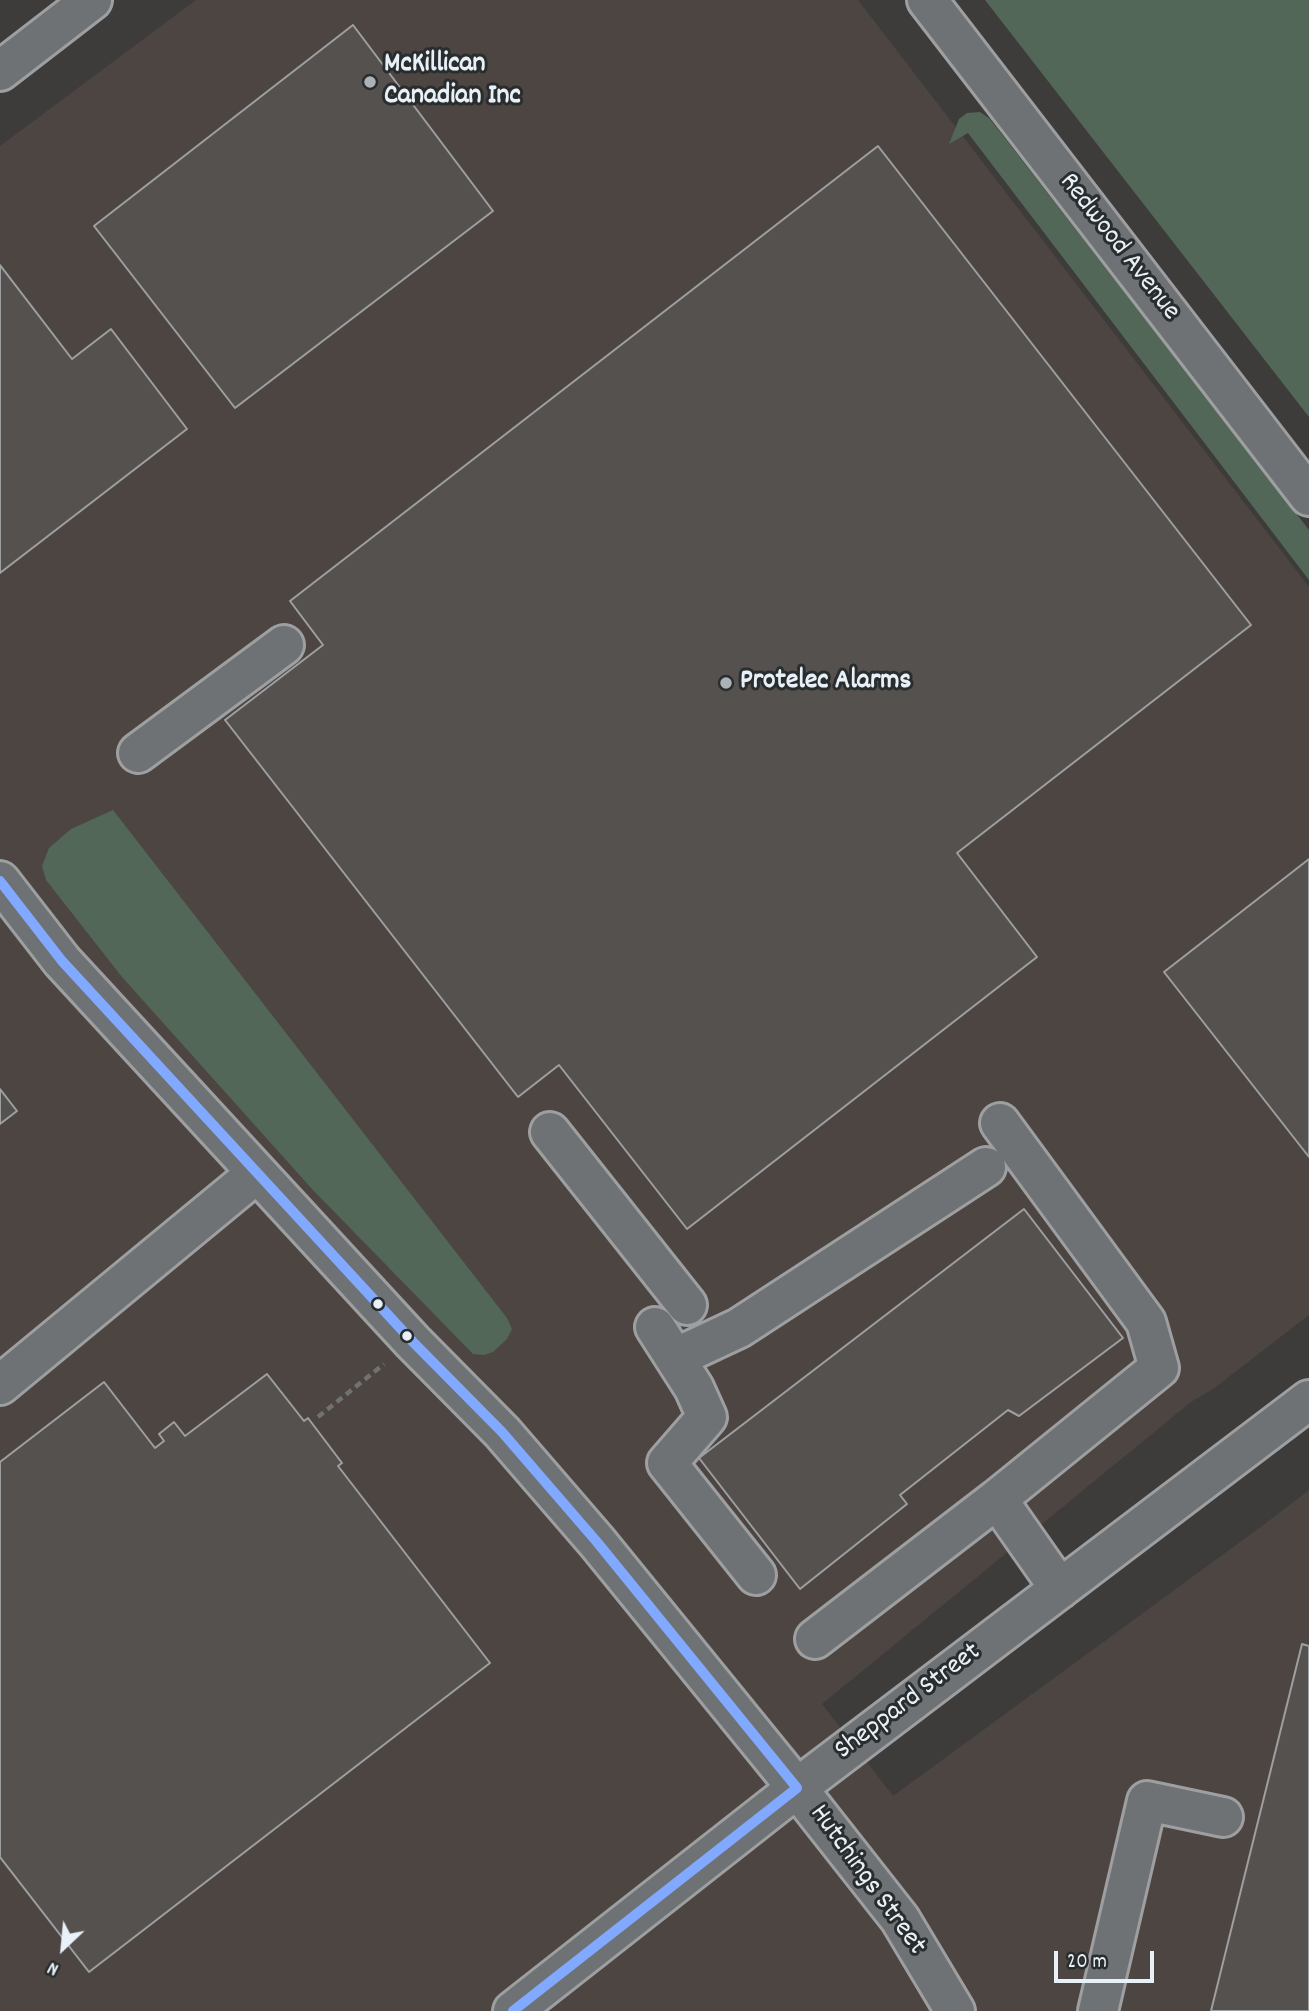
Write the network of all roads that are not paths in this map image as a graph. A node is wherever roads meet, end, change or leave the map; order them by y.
1 (92, 0) edge
2 (927, 0) edge
3 (0, 71) edge
4 (1309, 496) edge
5 (284, 645) dead end
6 (138, 753) dead end
7 (0, 881) edge
8 (1000, 1123) dead end
9 (550, 1132) dead end
10 (986, 1167) dead end
11 (257, 1173) junction
12 (687, 1304) dead end
13 (0, 1385) edge
14 (1309, 1400) edge
15 (997, 1499) junction
16 (756, 1575) dead end
17 (1060, 1589) junction
18 (815, 1639) dead end
19 (797, 1788) junction
20 (1223, 1817) dead end
21 (513, 2011) edge
22 (956, 2011) edge
23 (1098, 2011) edge

1 - 3 street
2 - 4 street, Redwood Avenue
5 - 6 street
7 - 11 street, Hutchings Street
8 - 15 street
9 - 12 street
10 - 16 street
11 - 13 street
11 - 19 street, Hutchings Street
14 - 17 street, Sheppard Street
15 - 17 street
15 - 18 street
17 - 19 street, Sheppard Street
19 - 21 street, Sheppard Street
19 - 22 street, Hutchings Street
20 - 23 street

